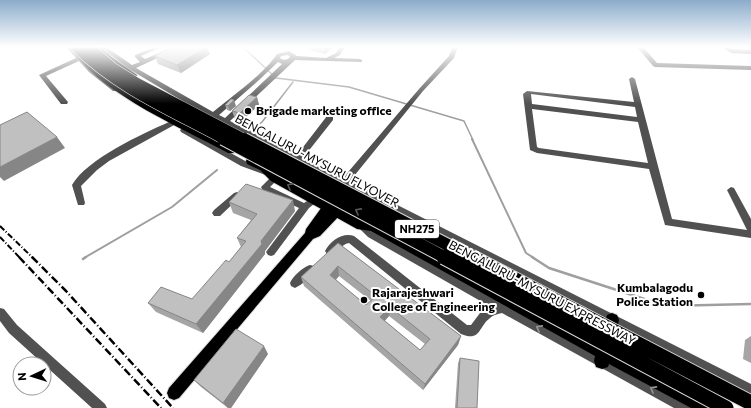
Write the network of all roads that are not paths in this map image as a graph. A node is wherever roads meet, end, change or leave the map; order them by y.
1 (57, 66) edge
2 (89, 66) edge
3 (91, 66) edge
4 (95, 66) edge
5 (111, 66) edge
6 (113, 66) edge
7 (120, 66) edge
8 (128, 66) edge
9 (135, 66) edge
10 (270, 66) edge
11 (284, 66) edge
12 (444, 66) edge
13 (688, 66) edge
14 (131, 68) junction
15 (751, 68) edge
16 (98, 73) junction
17 (632, 79) dead end
18 (255, 81) junction
19 (265, 84) junction
20 (64, 102) dead end
21 (638, 105) junction
22 (529, 106) junction
23 (155, 111) junction
24 (214, 115) junction
25 (330, 118) dead end
26 (642, 120) junction
27 (226, 121) junction
28 (172, 124) junction
29 (298, 159) junction
30 (653, 166) junction
31 (274, 176) junction
32 (344, 182) junction
33 (265, 187) junction
34 (731, 190) dead end
35 (81, 203) dead end
36 (310, 203) junction
37 (332, 210) junction
38 (217, 213) dead end
39 (361, 225) junction
40 (751, 228) edge
41 (751, 234) edge
42 (271, 252) dead end
43 (295, 283) dead end
44 (503, 308) junction
45 (518, 312) junction
46 (0, 313) edge
47 (612, 322) junction
48 (603, 357) junction
49 (174, 393) dead end
50 (750, 395) edge
51 (102, 408) edge
52 (687, 408) edge
53 (708, 408) edge
54 (726, 408) edge

1 - 20 street
2 - 23 street, BENGALURU-MYSURU EXPRESSWAY / NH275
3 - 16 highway, BENGALURU-MYSURU EXPRESSWAY / NH275
54 -> 4 highway, BENGALURU-MYSURU EXPRESSWAY / NH275, bridge
5 - 50 highway, BENGALURU-MYSURU FLYOVER / NH275, bridge
6 - 16 highway
7 - 47 highway, NH275
8 - 14 street, NH275
9 - 14 street
10 - 18 street
11 - 19 street
12 - 32 street
13 - 15 street
14 - 24 street, NH275
16 - 23 highway, BENGALURU-MYSURU EXPRESSWAY / NH275
17 - 21 street
18 - 19 street
18 - 24 street
19 - 27 street
21 - 22 street
21 - 26 street
22 - 26 street
22 - 30 street
23 - 28 street, BENGALURU-MYSURU EXPRESSWAY / NH275
23 - 31 highway, BENGALURU-MYSURU EXPRESSWAY / NH275
24 - 27 street, NH275
25 - 29 street
26 - 30 street
27 - 29 street, NH275
28 - 31 street, BENGALURU-MYSURU EXPRESSWAY / NH275
28 - 35 street
29 - 32 street, NH275
30 - 41 street
31 - 33 street
36 -> 31 highway, BENGALURU-MYSURU EXPRESSWAY / NH275
32 - 47 street, NH275
33 - 36 street
33 - 38 street
34 - 40 street
36 - 37 highway, BENGALURU-MYSURU EXPRESSWAY / NH275
36 - 42 street
37 - 39 highway, BENGALURU-MYSURU EXPRESSWAY / NH275
37 - 49 main road
39 - 44 street, BENGALURU-MYSURU EXPRESSWAY / NH275
39 - 45 highway, BENGALURU-MYSURU EXPRESSWAY / NH275
43 - 44 street
44 - 45 street, BENGALURU-MYSURU EXPRESSWAY / NH275
48 -> 45 highway, BENGALURU-MYSURU EXPRESSWAY / NH275
46 - 51 street
47 - 48 highway
47 - 50 highway, NH275
52 -> 48 street, BENGALURU-MYSURU EXPRESSWAY / NH275
48 - 53 highway, BENGALURU-MYSURU EXPRESSWAY / NH275

